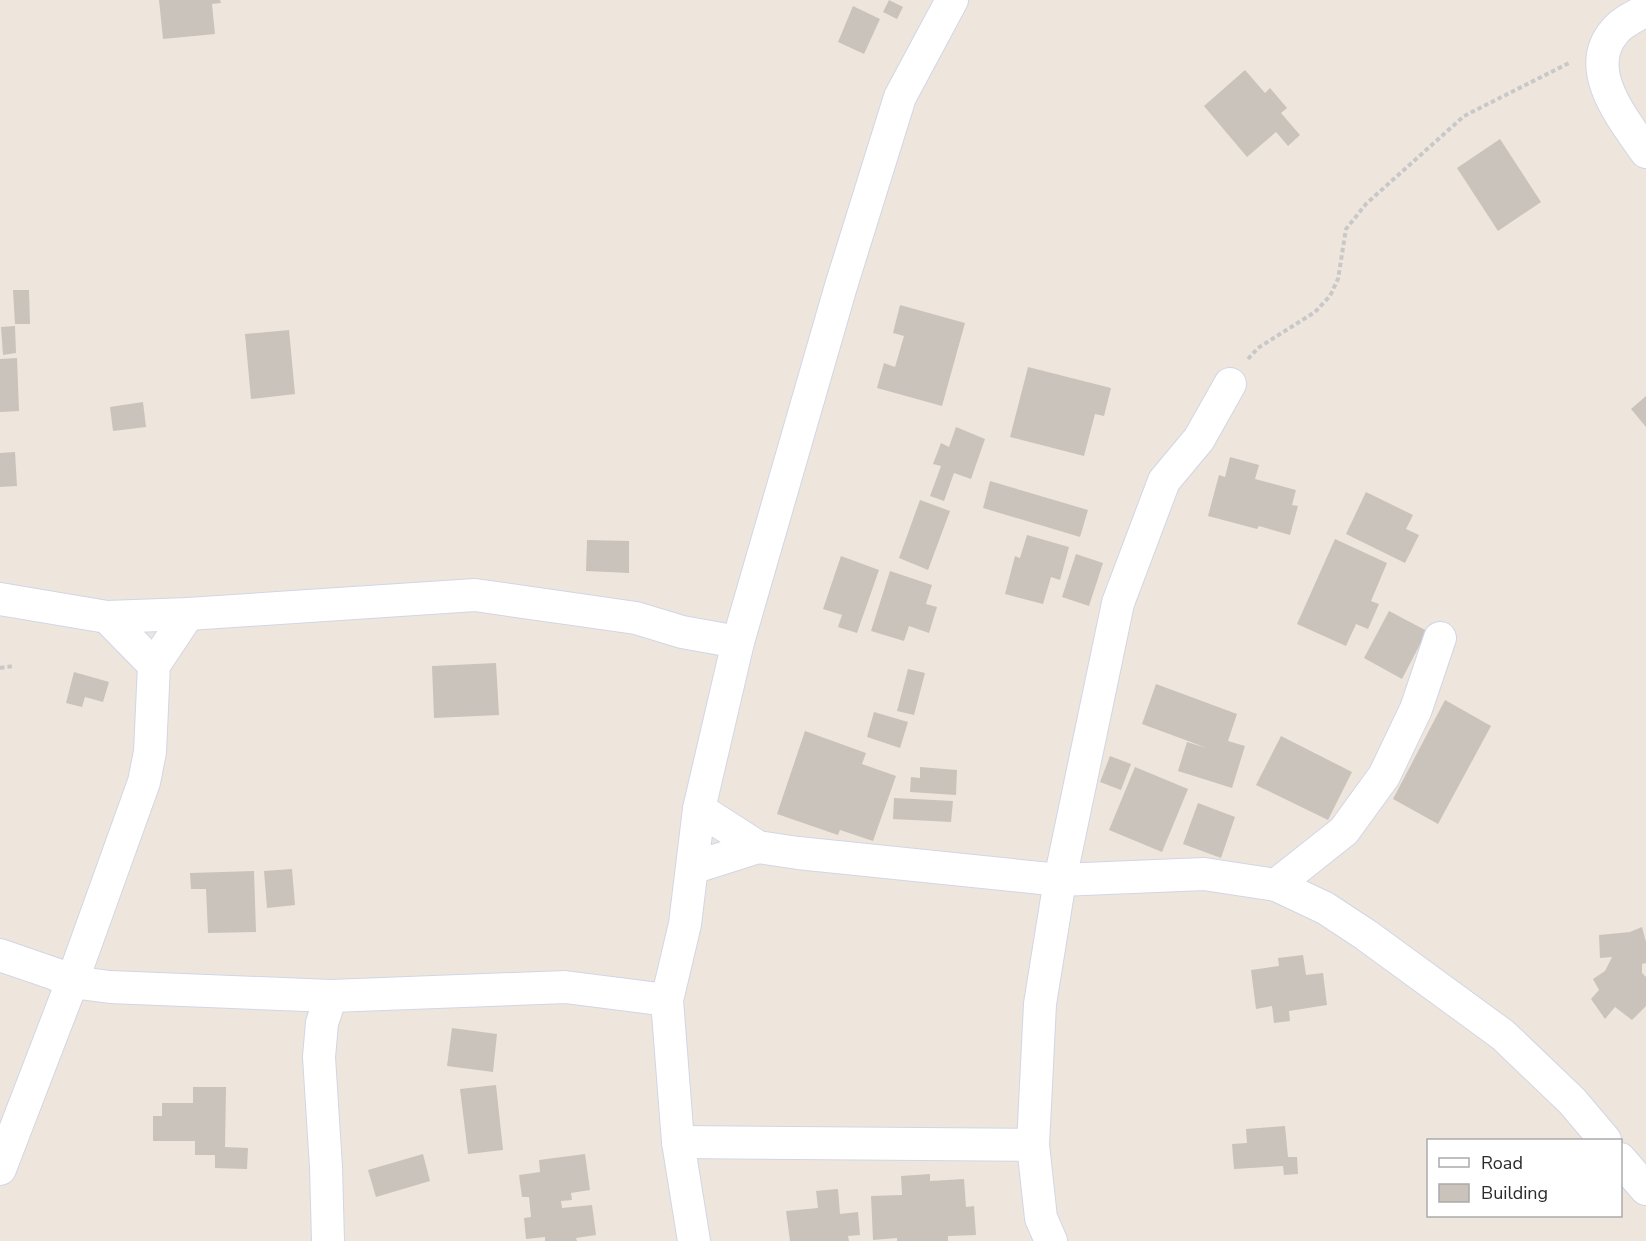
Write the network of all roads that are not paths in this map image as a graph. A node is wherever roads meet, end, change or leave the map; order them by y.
1 (952, 0) edge
2 (1646, 10) edge
3 (1646, 152) edge
4 (1230, 384) road end
5 (0, 599) edge
6 (188, 614) junction
7 (107, 617) junction
8 (1440, 638) dead end
9 (738, 642) junction
10 (154, 665) junction
11 (699, 809) junction
12 (758, 847) junction
13 (692, 868) junction
14 (1060, 880) junction
15 (1276, 885) junction
16 (0, 956) edge
17 (72, 982) junction
18 (331, 996) junction
19 (667, 1000) junction
20 (1604, 1139) edge
21 (678, 1142) junction
22 (1033, 1145) junction
23 (1622, 1161) edge
24 (0, 1169) edge
25 (1646, 1189) edge
26 (328, 1241) edge
27 (694, 1241) edge
28 (1051, 1241) edge

1 - 9 street
2 - 3 street
4 - 14 street
5 - 7 street
6 - 7 street
6 - 9 street
6 - 10 street
7 - 10 street
8 - 15 street
9 - 11 street
10 - 17 street
11 - 12 street
11 - 13 street
12 - 13 street
12 - 14 street
13 - 19 street
14 - 15 street
14 - 22 street
15 - 20 street
16 - 17 street
17 - 18 street
17 - 24 street
18 - 19 street
18 - 26 street
19 - 21 street
21 - 22 street
21 - 27 street
22 - 28 street
23 - 25 street

